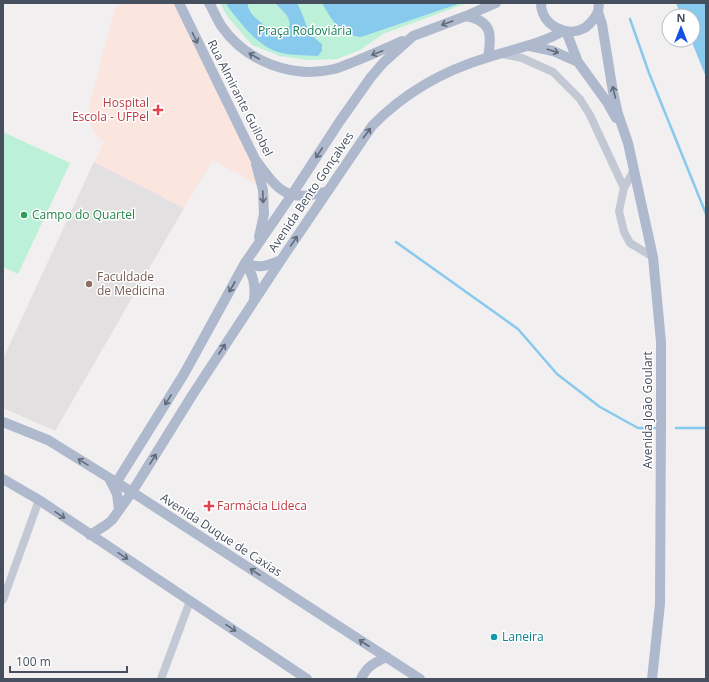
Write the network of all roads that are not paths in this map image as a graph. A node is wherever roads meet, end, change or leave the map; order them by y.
1 (179, 3) edge
2 (209, 3) edge
3 (496, 3) edge
4 (541, 3) edge
5 (602, 6) edge
6 (466, 16) junction
7 (565, 31) junction
8 (413, 36) junction
9 (526, 46) junction
10 (502, 54) junction
11 (488, 57) junction
12 (578, 62) junction
13 (628, 143) junction
14 (255, 158) junction
15 (634, 170) junction
16 (624, 188) junction
17 (328, 191) junction
18 (291, 196) junction
19 (259, 241) junction
20 (653, 256) junction
21 (281, 260) junction
22 (244, 263) junction
23 (253, 302) junction
24 (3, 422) edge
25 (3, 479) edge
26 (113, 480) junction
27 (132, 492) junction
28 (39, 500) junction
29 (119, 510) junction
30 (90, 535) junction
31 (5, 585) edge
32 (3, 600) edge
33 (190, 601) junction
34 (387, 657) junction
35 (161, 679) edge
36 (308, 679) edge
37 (361, 679) edge
38 (420, 679) edge
39 (652, 679) edge

1 -> 14 main road, Rua Almirante Guilobel
8 -> 2 main road, Rua Almirante Guilobel
3 - 6 main road, Avenida Bento Gonçalves
4 - 7 main road
5 - 7 main road, Avenida Bento Gonçalves
13 -> 5 main road, Avenida João Goulart
6 -> 8 main road, Avenida Bento Gonçalves
6 - 11 main road
7 - 9 main road, Avenida Bento Gonçalves
7 - 12 main road, Avenida João Goulart
8 -> 18 main road, Avenida Bento Gonçalves
9 - 10 main road, Avenida Bento Gonçalves
9 -> 12 main road
10 - 11 main road, Avenida Bento Gonçalves
10 - 16 street
17 -> 11 main road, Avenida Bento Gonçalves
12 - 13 main road, Avenida João Goulart
13 - 15 main road, Avenida João Goulart
14 - 18 main road, Rua Almirante Guilobel
14 -> 19 main road
15 - 16 street
15 - 20 main road, Avenida João Goulart
16 - 20 street
17 - 18 main road
21 -> 17 main road, Avenida Bento Gonçalves
18 - 19 main road, Avenida Bento Gonçalves
19 - 22 main road, Avenida Bento Gonçalves
20 - 39 main road, Avenida João Goulart
21 - 22 main road
21 - 23 main road, Avenida Bento Gonçalves
22 - 23 main road
22 -> 26 main road, Avenida Bento Gonçalves
27 -> 23 main road, Avenida Bento Gonçalves
26 -> 24 main road, Avenida Duque de Caxias
25 - 28 main road
26 - 27 main road, Avenida Duque de Caxias
26 - 29 main road
27 - 29 main road, Avenida Bento Gonçalves
34 -> 27 main road, Avenida Duque de Caxias
28 -> 30 main road
28 - 31 street
29 - 30 main road, Avenida Bento Gonçalves
30 -> 33 main road
31 - 32 street
33 - 35 street
33 -> 36 main road
34 - 37 main road
34 - 38 main road, Avenida Duque de Caxias

